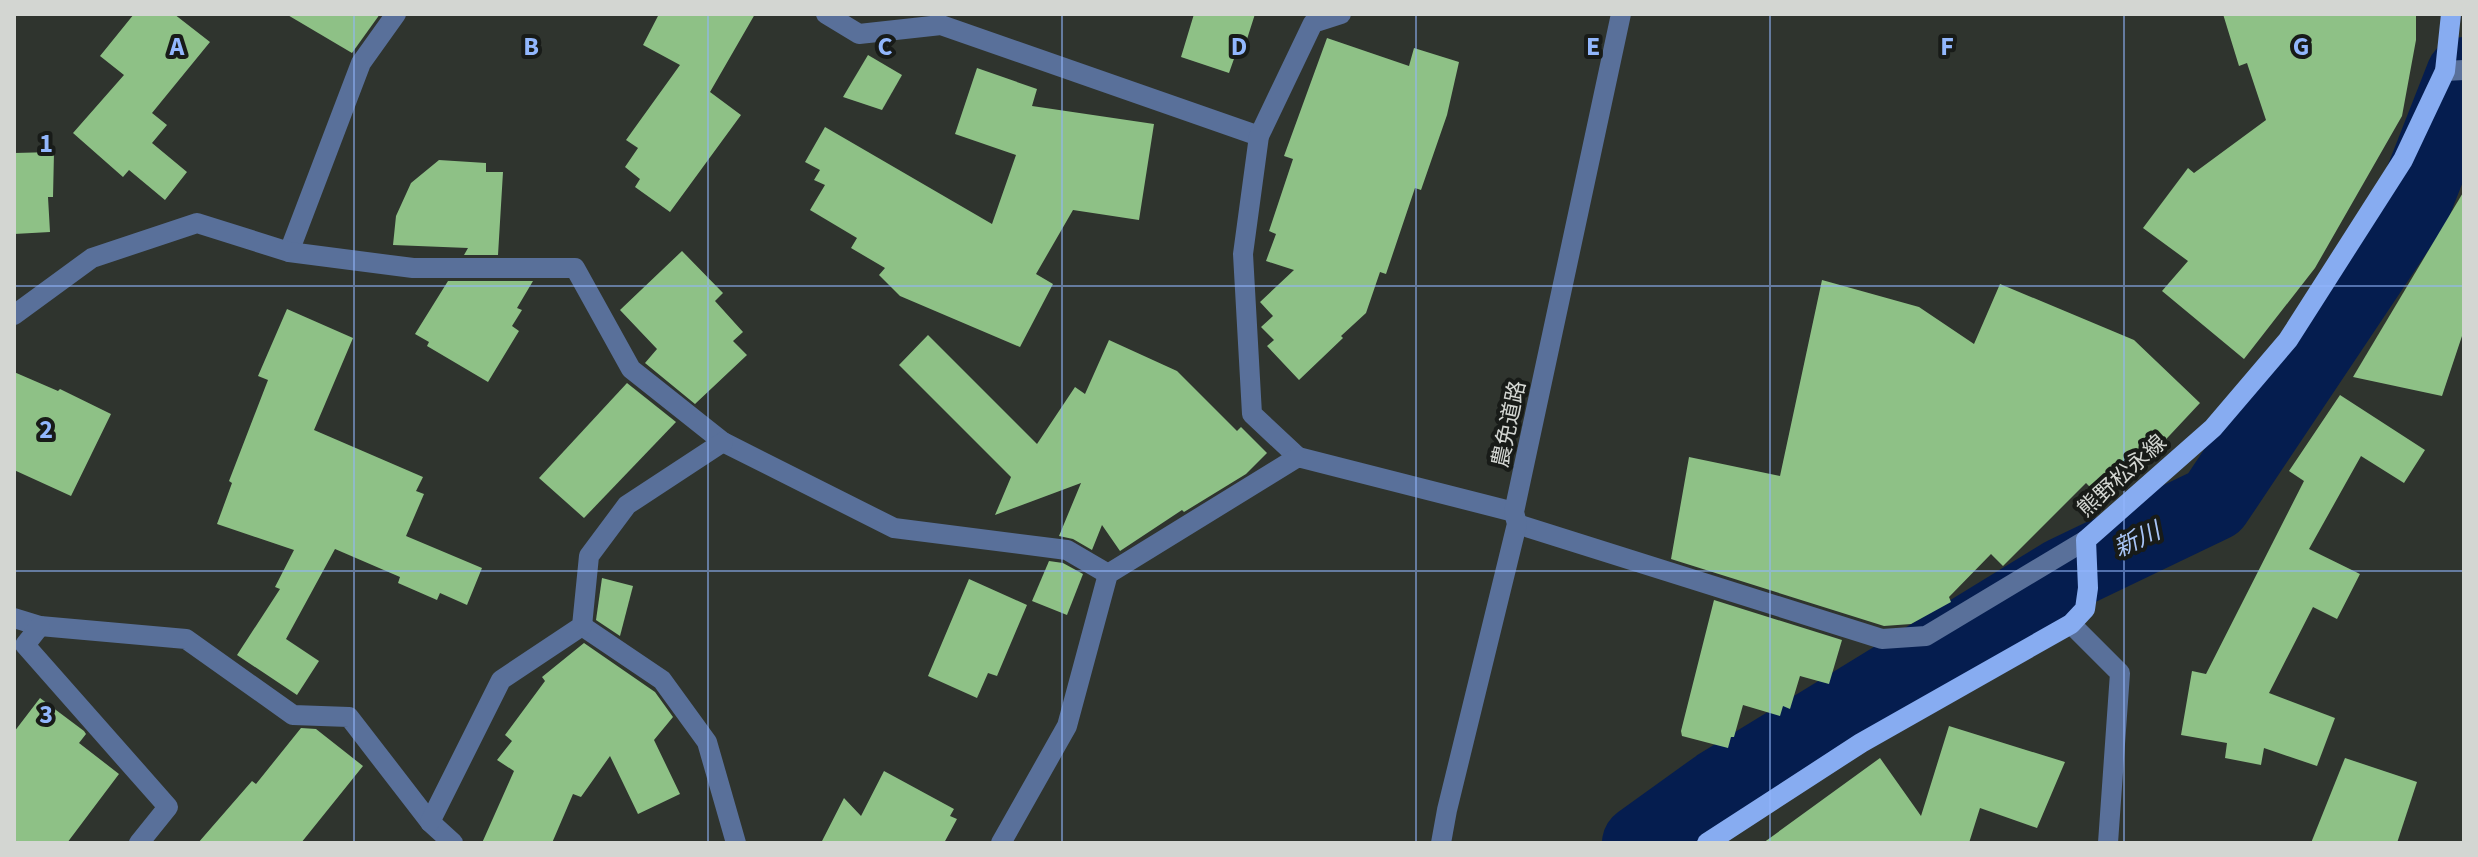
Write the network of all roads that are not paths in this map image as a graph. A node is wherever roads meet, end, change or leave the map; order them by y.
1 (396, 14) edge
2 (826, 14) edge
3 (1341, 14) edge
4 (1621, 14) edge
5 (2451, 14) edge
6 (943, 20) edge
7 (2455, 70) edge
8 (1259, 136) junction
9 (289, 252) junction
10 (14, 315) edge
11 (723, 442) junction
12 (1298, 457) junction
13 (1516, 518) junction
14 (2086, 546) junction
15 (1108, 574) junction
16 (14, 618) edge
17 (2071, 624) junction
18 (40, 626) junction
19 (582, 626) junction
20 (430, 822) junction
21 (139, 843) edge
22 (453, 843) edge
23 (736, 843) edge
24 (1001, 843) edge
25 (1441, 843) edge
26 (1707, 843) edge
27 (2108, 843) edge

1 - 9 street
2 - 6 street
3 - 8 street
4 - 13 street, 農免道路
5 - 7 main road, 熊野松永線
6 - 8 street
7 - 14 main road, 熊野松永線
8 - 12 street
9 - 10 street
9 - 11 street
11 - 15 street
11 - 19 street
12 - 13 street
12 - 15 street
13 - 14 street
13 - 25 street, 農免道路
14 - 17 main road, 熊野松永線
15 - 24 street
16 - 18 street
17 - 26 main road
17 - 27 street
18 - 20 street
18 - 21 street
19 - 20 street
19 - 23 street
20 - 22 street

